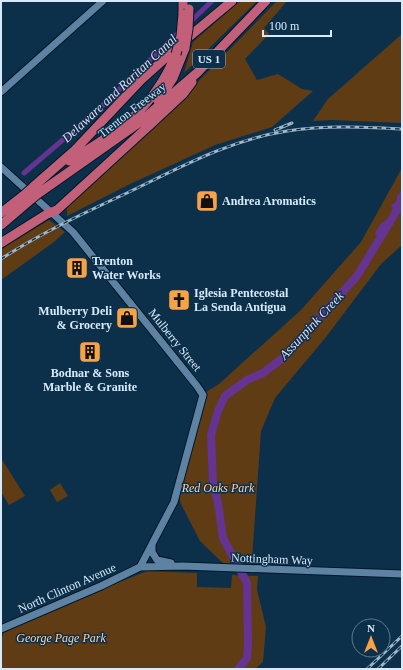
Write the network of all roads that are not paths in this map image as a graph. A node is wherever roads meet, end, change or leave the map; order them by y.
1 (103, 1) edge
2 (183, 1) edge
3 (232, 1) edge
4 (266, 1) edge
5 (187, 8) edge
6 (214, 54) junction
7 (1, 92) edge
8 (149, 113) junction
9 (1, 167) edge
10 (51, 172) junction
11 (36, 190) junction
12 (27, 198) junction
13 (52, 212) junction
14 (1, 213) edge
15 (1, 225) edge
16 (1, 243) edge
17 (152, 542) junction
18 (140, 566) junction
19 (183, 566) junction
20 (402, 574) edge
21 (1, 629) edge

1 - 7 street
2 - 5 highway
3 - 10 highway, Trenton Freeway / US 1
4 - 6 highway, Trenton Freeway / US 1
5 - 8 highway, bridge
5 - 10 highway, bridge
6 - 8 highway, Trenton Freeway / US 1
6 - 13 highway
8 - 11 highway, Trenton Freeway / US 1
9 - 13 street, Mulberry Street
10 - 11 highway, Trenton Freeway / US 1
11 - 12 highway, Trenton Freeway / US 1, bridge
12 - 14 highway, Trenton Freeway / US 1
12 - 15 highway, Trenton Freeway / US 1
13 - 16 highway
13 - 17 street, Mulberry Street
17 - 18 street, Mulberry Street
17 - 19 street
18 - 19 street, Nottingham Way
18 - 21 street, North Clinton Avenue
19 - 20 street, Nottingham Way

